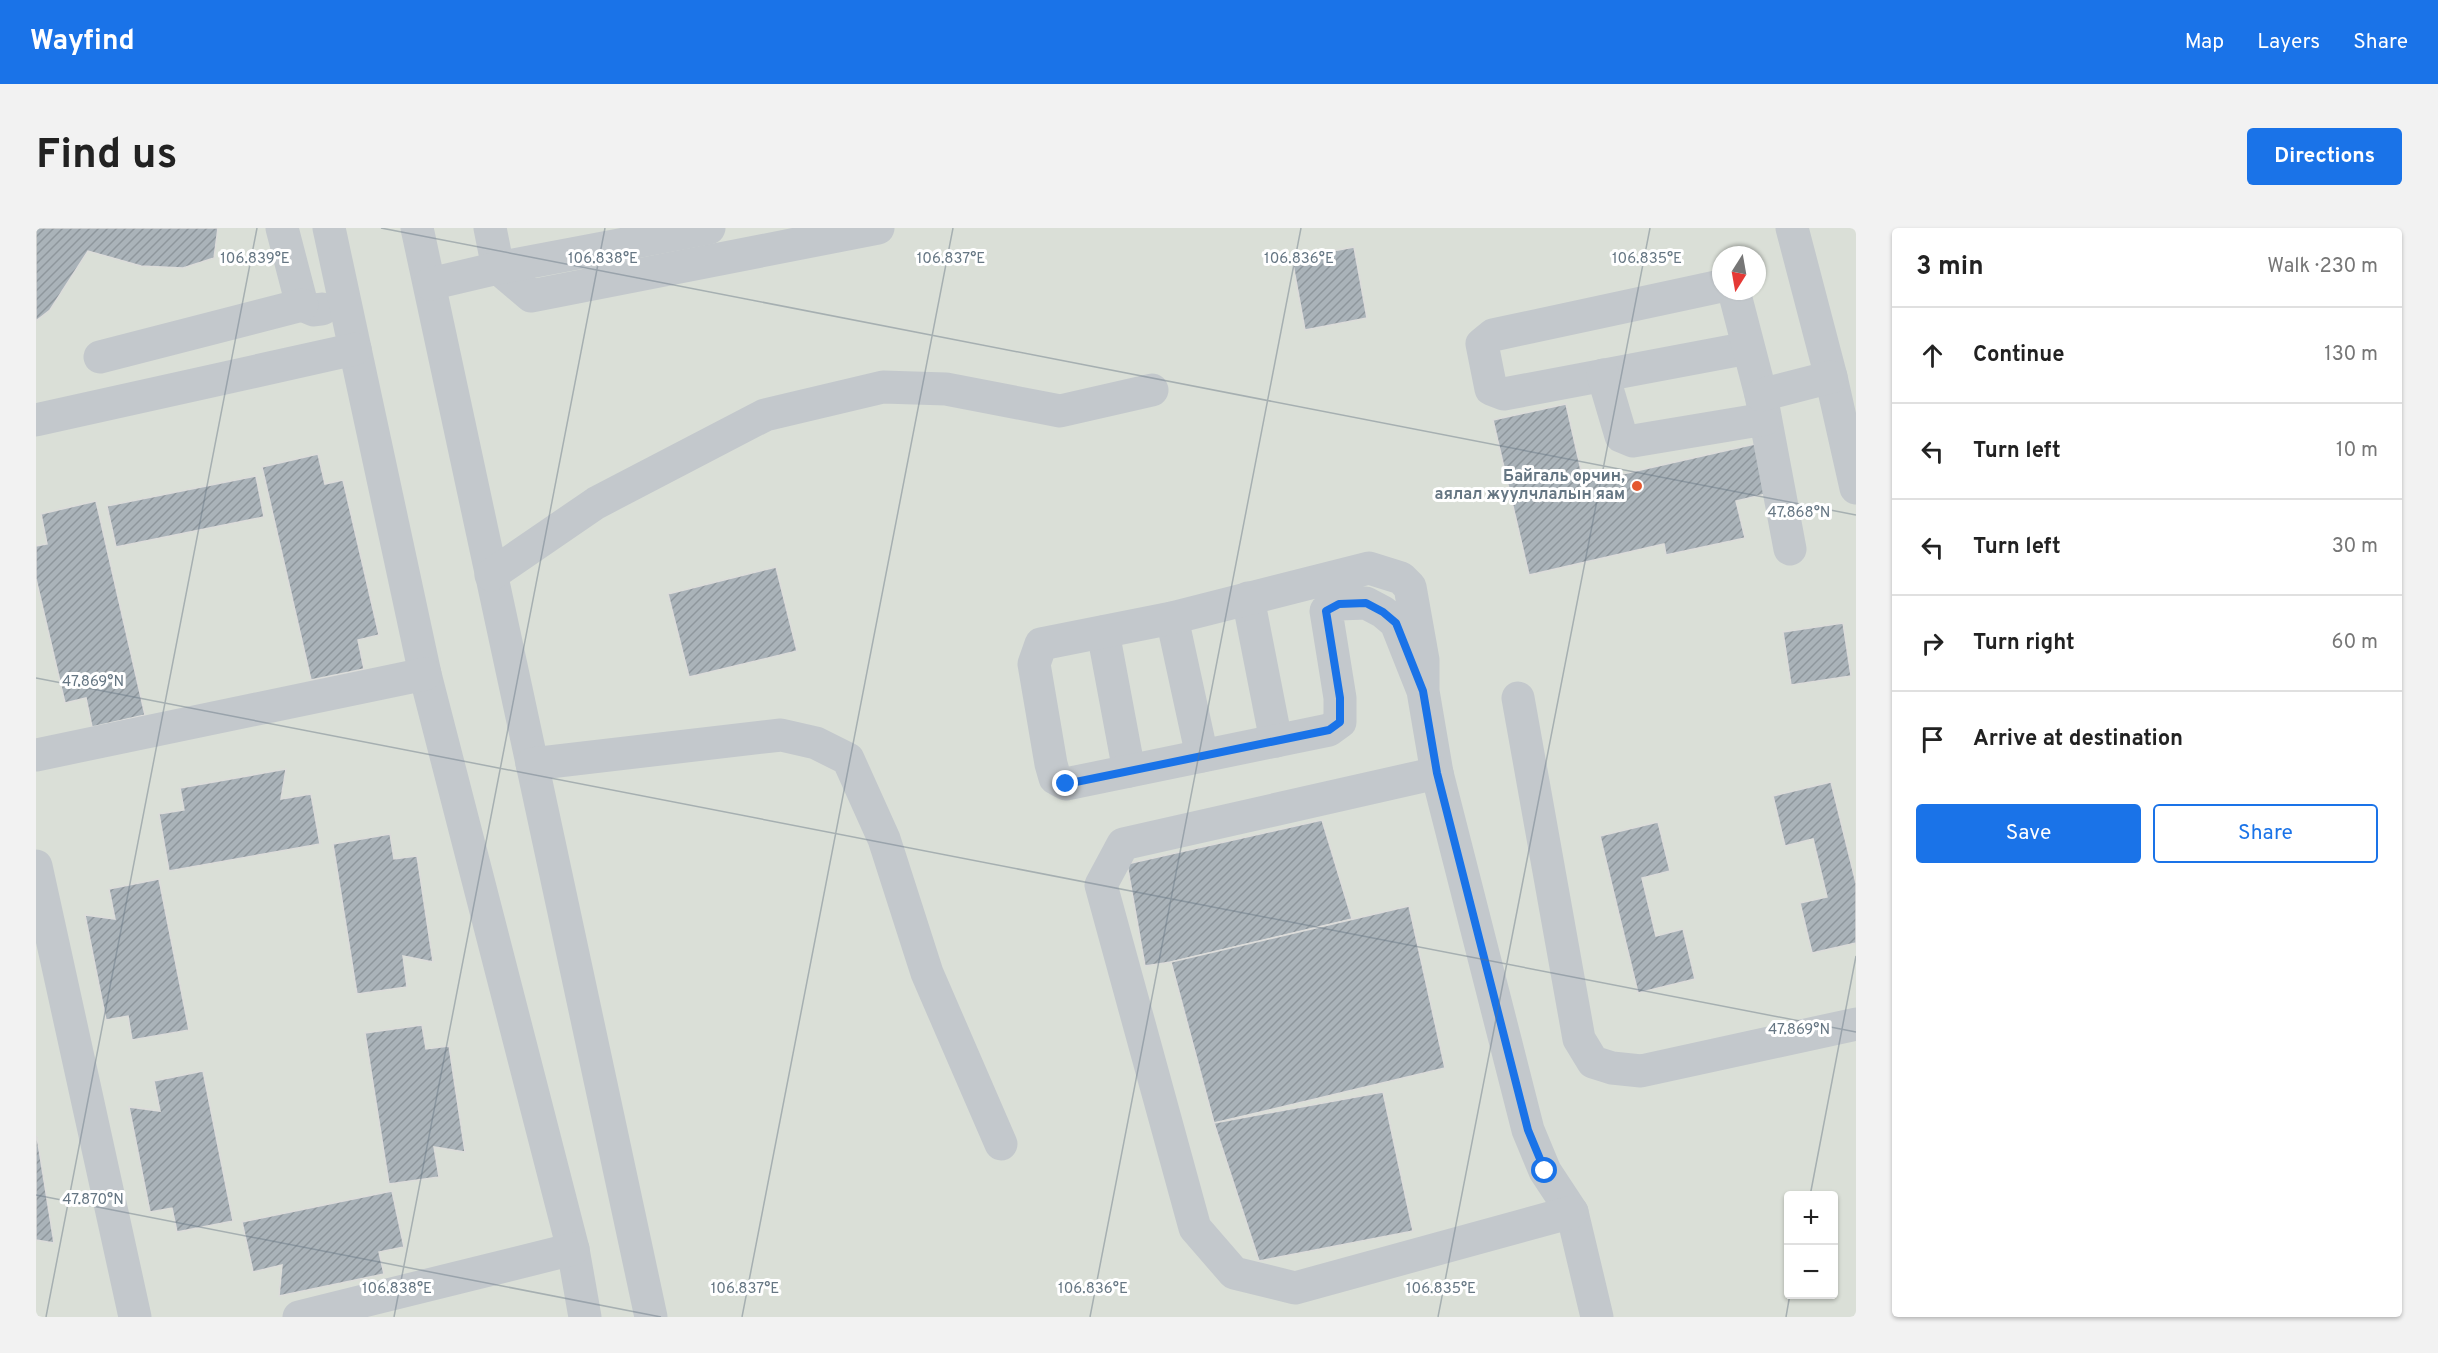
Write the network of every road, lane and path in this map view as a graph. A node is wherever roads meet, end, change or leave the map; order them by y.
1 (282, 228) edge
2 (329, 228) edge
3 (417, 228) edge
4 (490, 228) edge
5 (709, 228) edge
6 (878, 228) edge
7 (1792, 228) edge
8 (498, 268) junction
9 (430, 284) junction
10 (1712, 288) edge
11 (1736, 300) edge
12 (302, 305) junction
13 (345, 305) junction
14 (1748, 348) junction
15 (355, 349) junction
16 (100, 357) dead end
17 (1603, 375) junction
18 (1831, 377) junction
19 (1152, 390) dead end
20 (1763, 407) junction
21 (36, 420) edge
22 (1856, 488) edge
23 (1790, 549) dead end
24 (491, 575) junction
25 (1248, 598) junction
26 (1172, 618) junction
27 (1103, 632) junction
28 (424, 674) junction
29 (1423, 691) junction
30 (1518, 698) dead end
31 (1276, 741) junction
32 (36, 755) edge
33 (1202, 756) junction
34 (532, 764) junction
35 (1129, 771) junction
36 (1437, 773) junction
37 (36, 866) edge
38 (1856, 1024) edge
39 (1001, 1143) dead end
40 (1572, 1212) junction
41 (573, 1249) junction
42 (135, 1317) edge
43 (299, 1317) edge
44 (585, 1317) edge
45 (651, 1317) edge
46 (1597, 1317) edge

1 - 12 street
2 - 13 street
3 - 9 street
4 - 8 street
5 - 8 street
6 - 8 street
7 - 18 street
8 - 9 street
9 - 24 street
10 - 17 street
11 - 14 street
12 - 13 street
12 - 16 street
13 - 15 street
14 - 17 street
14 - 20 street
15 - 21 street
15 - 28 street
17 - 20 street
18 - 20 street
18 - 22 street
19 - 24 street
20 - 23 street
24 - 34 street
25 - 26 street
25 - 29 street
25 - 31 street
26 - 27 street
26 - 33 street
27 - 35 street
27 - 35 street
28 - 32 street
28 - 41 street
29 - 31 street
29 - 36 street
30 - 38 street
31 - 33 street
33 - 35 street
34 - 39 street
34 - 45 street
36 - 40 street
36 - 40 street
37 - 42 street
40 - 46 street
41 - 43 street
41 - 44 street

